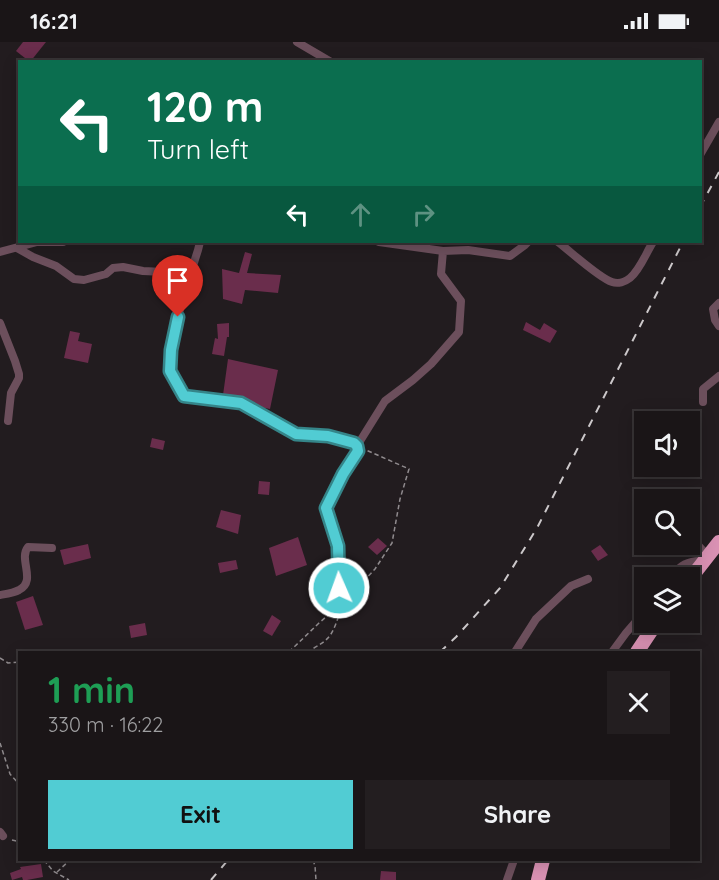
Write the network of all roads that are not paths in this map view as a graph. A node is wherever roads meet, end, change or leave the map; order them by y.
1 (297, 42) edge
2 (328, 60) edge
3 (719, 122) edge
4 (702, 152) edge
5 (34, 243) edge
6 (200, 243) edge
7 (386, 243) edge
8 (527, 243) edge
9 (559, 243) edge
10 (651, 243) edge
11 (17, 248) junction
12 (443, 251) junction
13 (0, 252) edge
14 (194, 262) junction
15 (719, 303) edge
16 (0, 323) edge
17 (719, 326) edge
18 (719, 376) edge
19 (703, 402) dead end
20 (8, 421) dead end
21 (357, 446) junction
22 (719, 542) edge
23 (52, 548) dead end
24 (700, 550) edge
25 (706, 559) junction
26 (679, 567) edge
27 (700, 567) edge
28 (588, 579) dead end
29 (0, 595) edge
30 (340, 606) road end
31 (634, 624) edge
32 (650, 633) edge
33 (517, 651) edge
34 (613, 651) edge
35 (638, 651) edge
36 (514, 861) edge
37 (543, 861) edge
38 (507, 880) edge
39 (538, 880) edge

1 - 2 street
3 - 4 street
5 - 11 street
6 - 14 street
7 - 12 street
8 - 12 street
9 - 10 street
11 - 13 street
11 - 14 street
12 - 21 street
14 - 21 street
15 - 17 street
16 - 20 street
18 - 19 street
21 - 30 street
22 - 25 highway
23 - 29 street
24 - 25 street
25 - 26 street
25 - 27 highway
28 - 33 street
31 - 34 street
32 - 35 highway
36 - 38 street
37 - 39 highway

